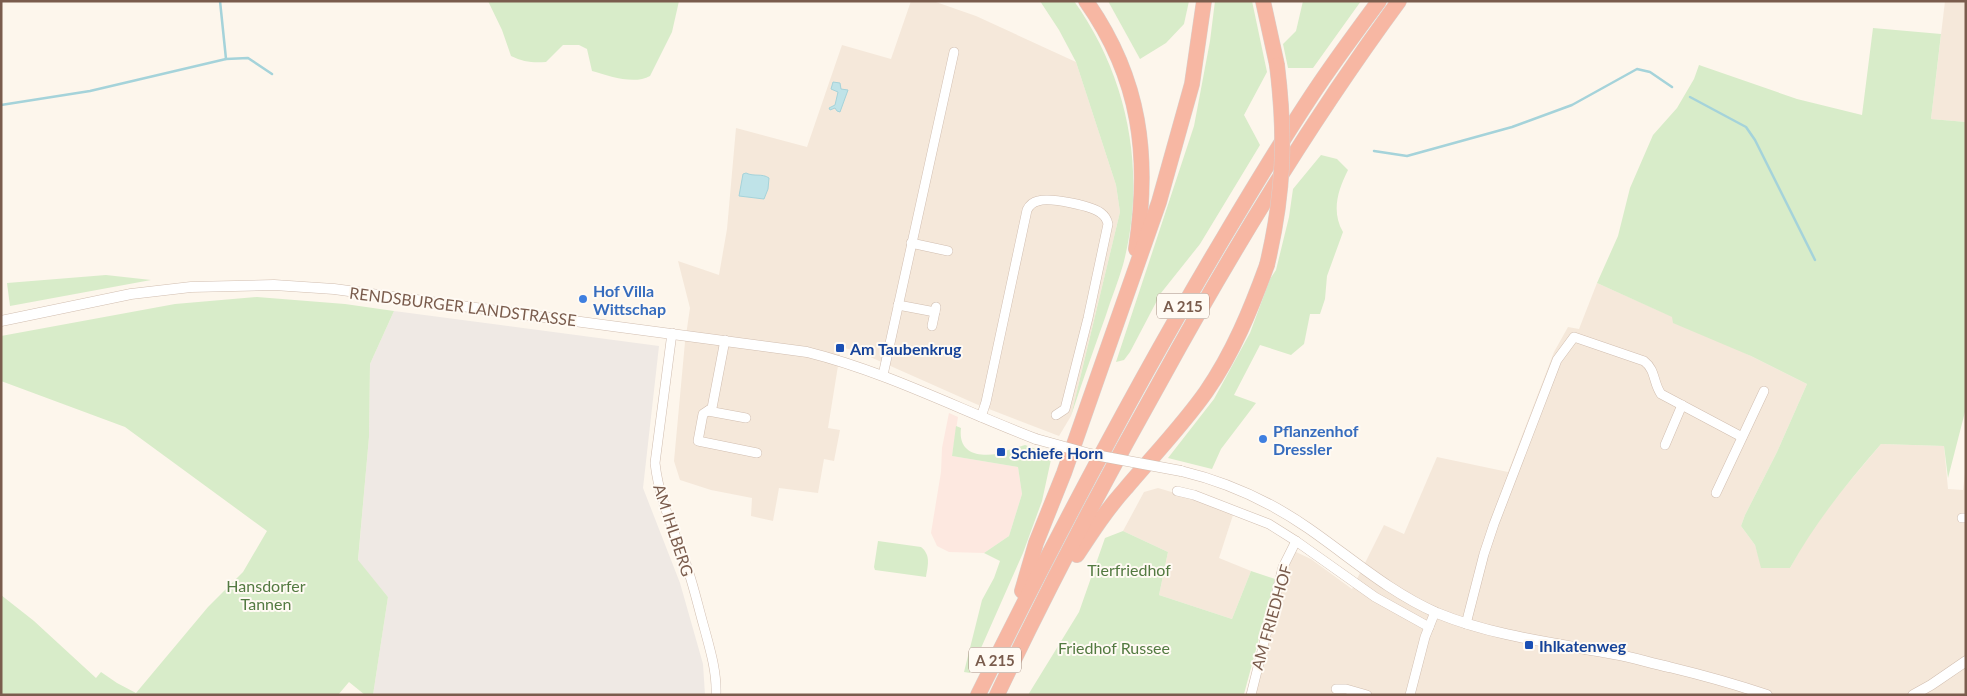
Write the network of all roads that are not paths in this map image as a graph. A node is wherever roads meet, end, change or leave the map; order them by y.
1 (1086, 1) edge
2 (1204, 1) edge
3 (1263, 1) edge
4 (1379, 1) edge
5 (1399, 1) edge
6 (954, 52) dead end
7 (911, 243) junction
8 (949, 250) dead end
9 (1132, 280) junction
10 (898, 305) junction
11 (1, 321) edge
12 (932, 326) dead end
13 (676, 334) junction
14 (725, 340) junction
15 (883, 375) junction
16 (1764, 391) dead end
17 (1682, 405) junction
18 (708, 411) junction
19 (1056, 415) dead end
20 (980, 417) junction
21 (746, 418) dead end
22 (1742, 437) junction
23 (1665, 445) dead end
24 (757, 453) dead end
25 (1176, 491) dead end
26 (1716, 493) dead end
27 (1296, 541) junction
28 (1435, 612) junction
29 (1466, 624) junction
30 (1012, 625) junction
31 (1429, 626) junction
32 (1027, 632) junction
33 (1966, 660) edge
34 (1336, 690) dead end
35 (1761, 694) edge
36 (716, 695) edge
37 (978, 695) edge
38 (997, 695) edge
39 (1251, 695) edge
40 (1367, 695) edge
41 (1410, 695) edge
42 (1913, 695) edge

1 - 9 highway
2 - 9 highway
3 - 32 highway, bridge
4 - 30 highway, A 215
5 - 32 highway, A 215
6 - 7 street
7 - 8 street
7 - 10 street
9 - 30 highway
10 - 12 street
10 - 15 street
11 - 13 street, RENDSBURGER LANDSTRASSE
13 - 14 street, RENDSBURGER LANDSTRASSE
13 - 36 street, AM IHLBERG
14 - 15 street, RENDSBURGER LANDSTRASSE
14 - 18 street
15 - 20 street, RENDSBURGER LANDSTRASSE
16 - 22 street
17 - 22 street
17 - 23 street
17 - 29 street
18 - 21 street
18 - 24 street
19 - 20 street
20 - 28 street, RENDSBURGER LANDSTRASSE, bridge
22 - 26 street
25 - 27 street
27 - 31 street
27 - 39 street, AM FRIEDHOF
28 - 29 street, RENDSBURGER LANDSTRASSE
28 - 31 street
29 - 35 street, RENDSBURGER LANDSTRASSE
30 - 37 highway, A 215
31 - 41 street
32 - 38 highway, A 215
33 - 42 street
34 - 40 street

